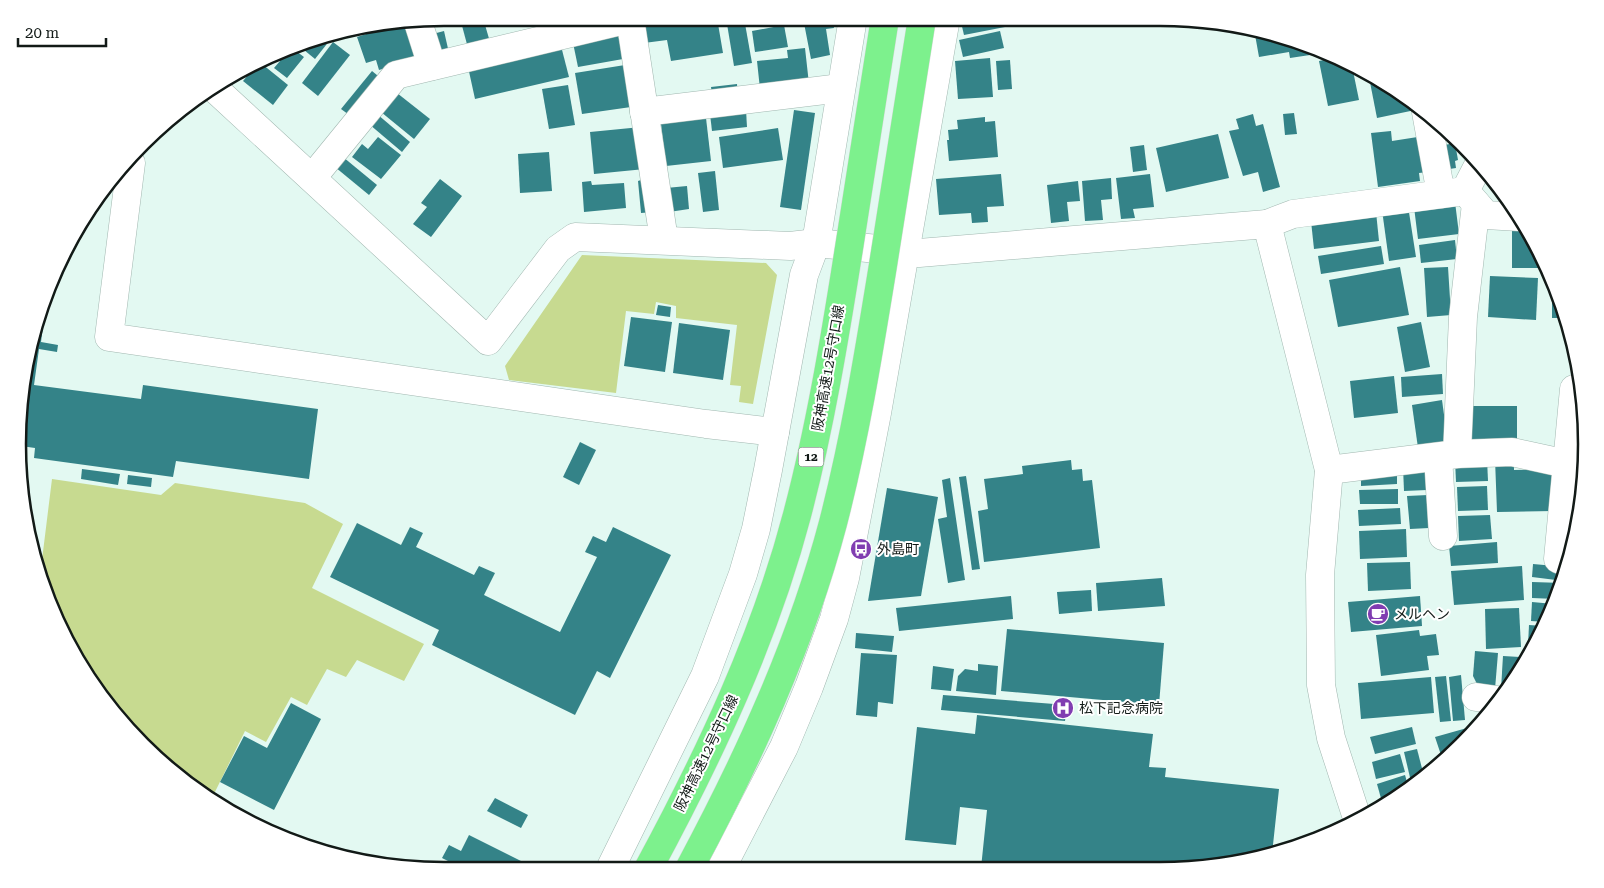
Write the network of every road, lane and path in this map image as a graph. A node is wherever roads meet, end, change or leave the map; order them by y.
1 (598, 26) edge
2 (632, 26) edge
3 (852, 26) edge
4 (884, 26) edge
5 (921, 26) edge
6 (945, 26) edge
7 (420, 27) edge
8 (432, 66) junction
9 (841, 88) junction
10 (219, 93) edge
11 (644, 112) junction
12 (1433, 128) edge
13 (130, 169) edge
14 (1475, 171) edge
15 (312, 178) junction
16 (1461, 196) junction
17 (1510, 216) edge
18 (1267, 224) junction
19 (664, 240) junction
20 (816, 243) junction
21 (905, 252) junction
22 (1574, 389) edge
23 (775, 432) junction
24 (1448, 455) junction
25 (1567, 464) junction
26 (1329, 470) junction
27 (1443, 536) dead end
28 (1561, 560) edge
29 (1355, 813) edge
30 (613, 862) edge
31 (652, 862) edge
32 (693, 862) edge
33 (725, 862) edge

1 - 8 street
2 - 11 street
3 - 9 street
4 - 31 highway, 阪神高速12号守口線 / 12, bridge
5 - 32 highway, bridge
6 - 21 street
7 - 8 street
8 - 15 street
9 - 11 street
9 - 20 street
10 - 15 street
11 - 19 street
12 - 16 street
13 - 23 street
14 - 16 street
15 - 19 street
16 - 17 street
16 - 18 street
16 - 24 street
18 - 21 street
18 - 26 street
19 - 20 street
20 - 21 street
20 - 23 street
21 - 33 street
22 - 25 street
23 - 30 street
24 - 25 street
24 - 26 street
24 - 27 street
25 - 28 street
26 - 29 street

